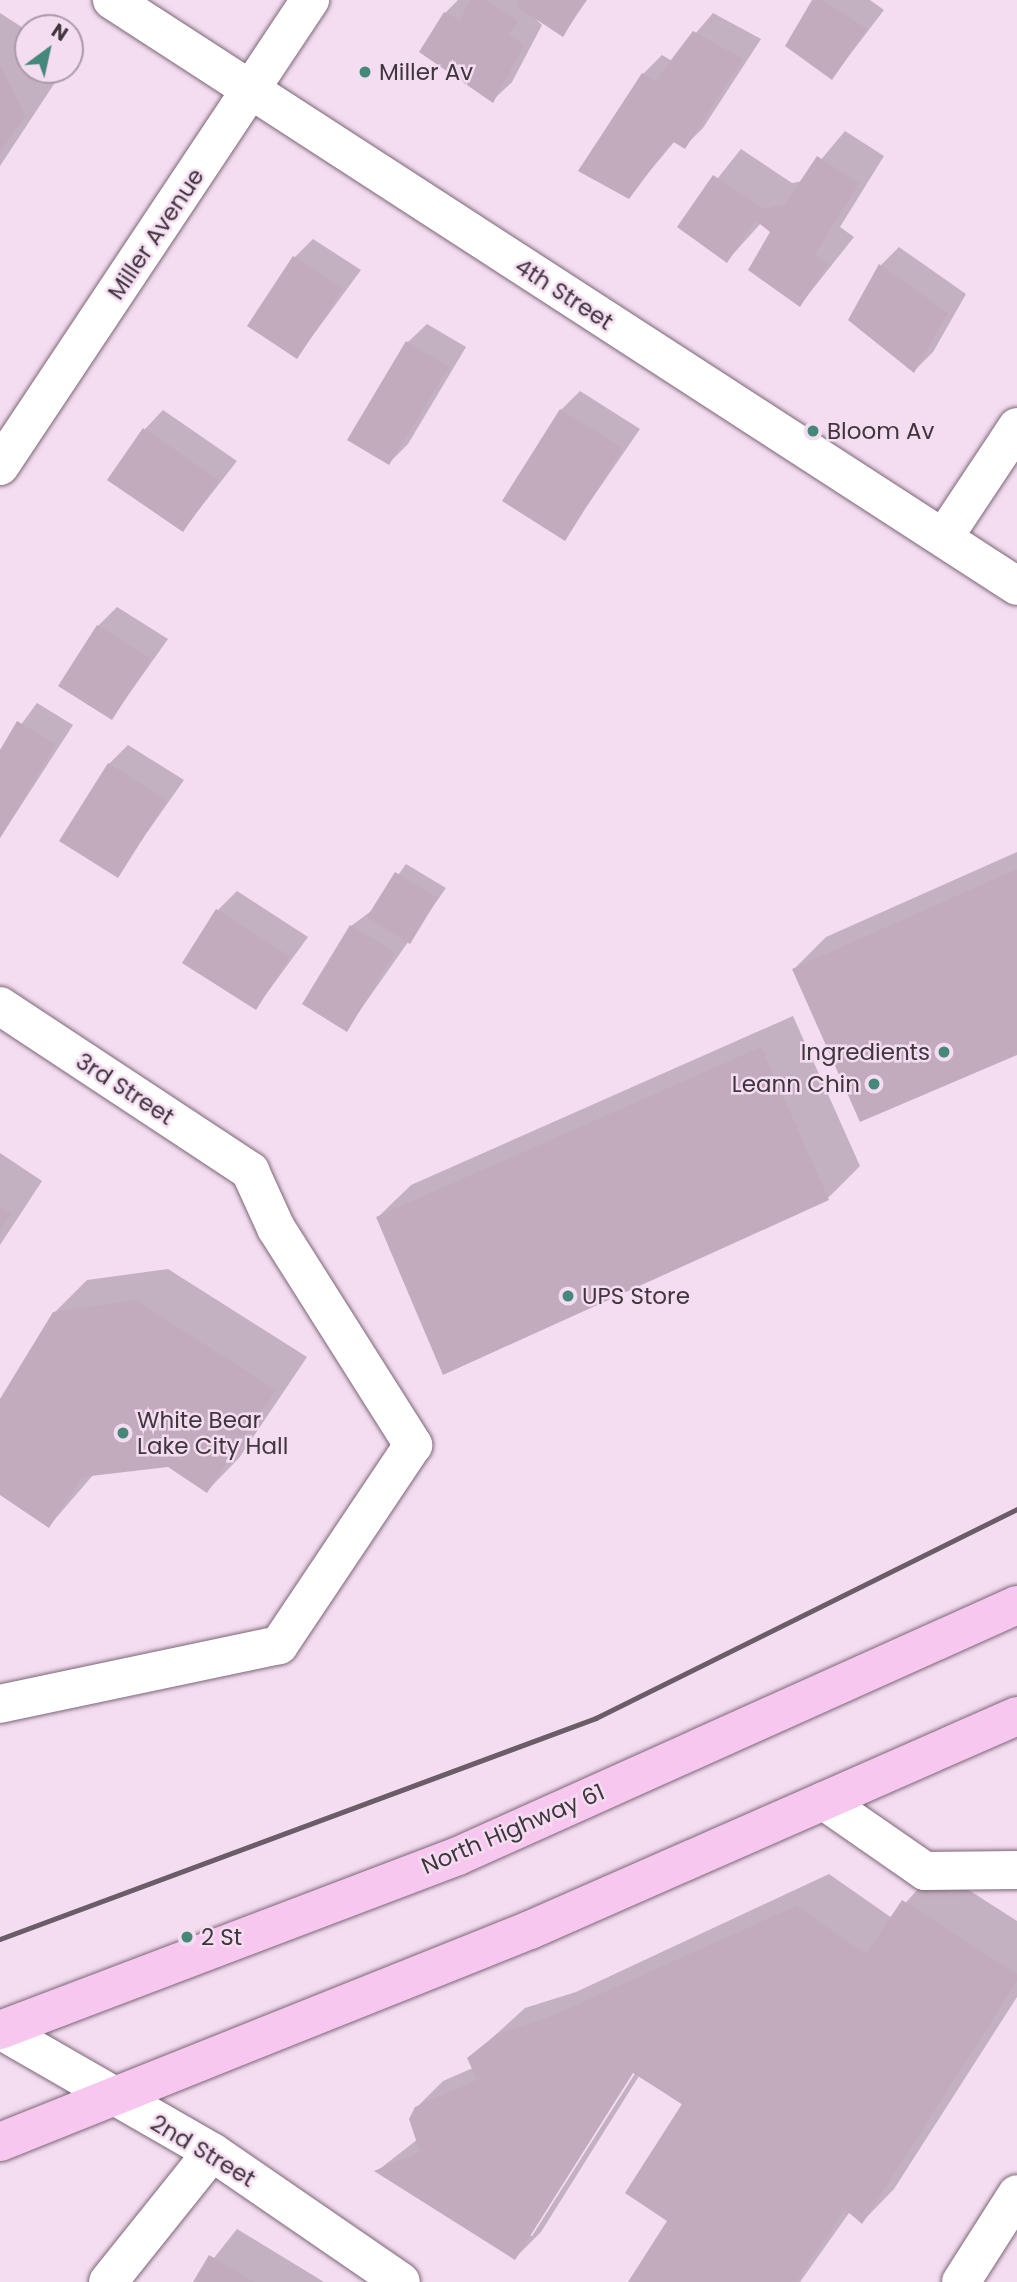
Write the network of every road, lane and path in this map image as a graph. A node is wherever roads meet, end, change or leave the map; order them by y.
1 (112, 0) edge
2 (310, 0) edge
3 (251, 94) junction
4 (1017, 427) edge
5 (0, 466) edge
6 (944, 537) junction
7 (1017, 586) edge
8 (0, 1006) edge
9 (1017, 1605) edge
10 (0, 1704) edge
11 (1017, 1716) edge
12 (824, 1801) junction
13 (1017, 1870) edge
14 (0, 2030) edge
15 (112, 2099) junction
16 (0, 2142) edge
17 (212, 2152) junction
18 (1017, 2194) edge
19 (108, 2282) edge
20 (401, 2282) edge
21 (961, 2282) edge

1 - 3 street, 4th Street
2 - 3 street, Miller Avenue
3 - 5 street, Miller Avenue
3 - 6 street, 4th Street
4 - 6 street
6 - 7 street, 4th Street
8 - 10 street, 3rd Street
9 - 14 main road, North Highway 61
11 - 12 main road
12 - 13 street
12 - 15 main road
14 - 15 street, 2nd Street
15 - 16 main road
15 - 17 street, 2nd Street
17 - 19 street
17 - 20 street, 2nd Street
18 - 21 street

